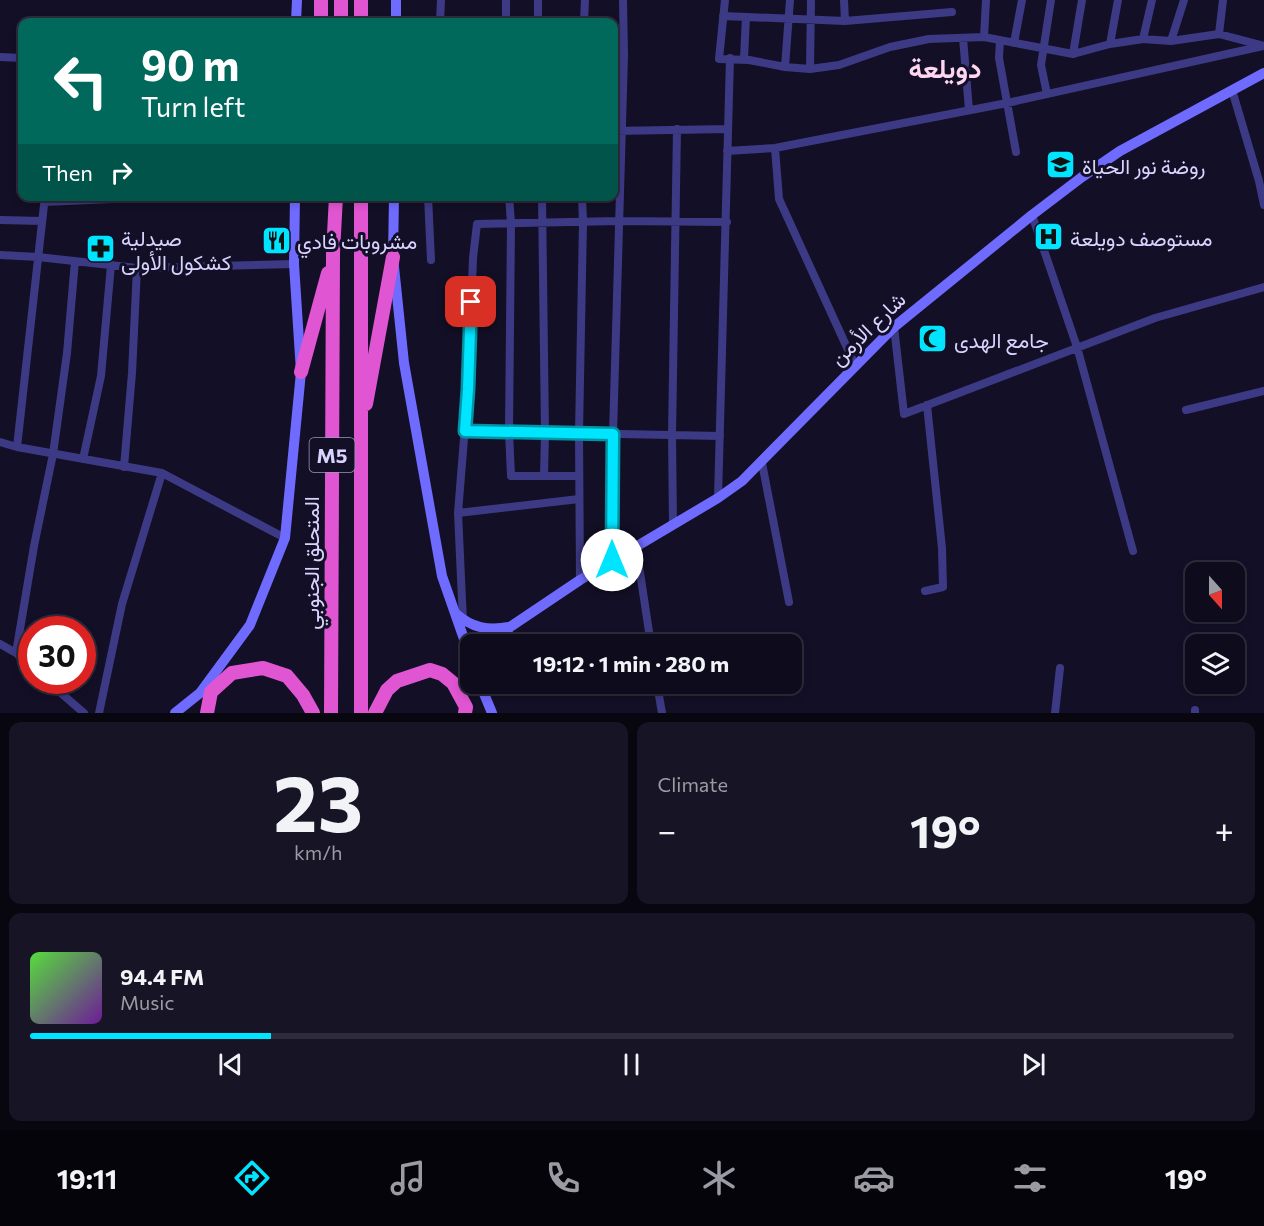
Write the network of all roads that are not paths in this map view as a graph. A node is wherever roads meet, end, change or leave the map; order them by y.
1 (297, 0) edge
2 (321, 0) edge
3 (341, 0) edge
4 (361, 0) edge
5 (396, 0) edge
6 (441, 0) edge
7 (506, 0) edge
8 (538, 0) edge
9 (585, 0) edge
10 (623, 0) edge
11 (724, 0) edge
12 (790, 0) edge
13 (811, 0) edge
14 (844, 0) edge
15 (986, 0) edge
16 (1022, 0) edge
17 (1051, 0) edge
18 (1082, 0) edge
19 (1118, 0) edge
20 (1152, 0) edge
21 (1184, 0) edge
22 (1223, 0) edge
23 (952, 12) dead end
24 (723, 16) junction
25 (746, 17) junction
26 (297, 18) edge
27 (321, 18) edge
28 (341, 18) edge
29 (361, 18) edge
30 (396, 18) edge
31 (440, 18) edge
32 (506, 18) edge
33 (538, 18) edge
34 (584, 18) edge
35 (789, 18) junction
36 (810, 20) junction
37 (845, 21) junction
38 (1219, 34) junction
39 (984, 37) junction
40 (963, 38) junction
41 (1143, 39) junction
42 (1000, 40) junction
43 (1171, 40) junction
44 (1014, 43) junction
45 (1110, 44) junction
46 (1264, 46) edge
47 (1043, 48) junction
48 (1073, 54) junction
49 (0, 57) edge
50 (18, 58) edge
51 (730, 58) junction
52 (744, 59) junction
53 (785, 67) junction
54 (810, 69) junction
55 (1264, 73) edge
56 (1232, 90) junction
57 (1047, 94) junction
58 (1007, 103) junction
59 (969, 110) junction
60 (618, 120) edge
61 (677, 129) junction
62 (728, 129) junction
63 (618, 131) edge
64 (775, 148) junction
65 (727, 151) junction
66 (1016, 152) dead end
67 (618, 161) edge
68 (1262, 180) edge
69 (44, 201) edge
70 (295, 201) edge
71 (336, 201) edge
72 (361, 201) edge
73 (394, 201) edge
74 (428, 201) edge
75 (510, 201) edge
76 (543, 201) edge
77 (582, 201) edge
78 (1264, 205) edge
79 (1032, 215) junction
80 (0, 220) edge
81 (42, 221) junction
82 (620, 221) junction
83 (675, 221) junction
84 (544, 222) junction
85 (583, 222) junction
86 (727, 222) junction
87 (512, 223) junction
88 (333, 253) junction
89 (0, 255) edge
90 (393, 256) junction
91 (38, 257) junction
92 (431, 260) dead end
93 (75, 261) junction
94 (294, 264) junction
95 (111, 265) junction
96 (137, 268) junction
97 (1264, 287) edge
98 (894, 327) junction
99 (1077, 347) junction
100 (855, 365) junction
101 (301, 372) junction
102 (1264, 391) edge
103 (927, 405) junction
104 (1186, 410) dead end
105 (360, 426) junction
106 (465, 431) junction
107 (509, 432) junction
108 (545, 433) junction
109 (579, 433) junction
110 (613, 434) junction
111 (672, 435) junction
112 (720, 436) junction
113 (0, 442) edge
114 (17, 447) junction
115 (53, 454) junction
116 (82, 459) junction
117 (762, 463) junction
118 (124, 466) junction
119 (162, 473) junction
120 (544, 476) junction
121 (579, 476) junction
122 (718, 498) junction
123 (579, 499) junction
124 (458, 513) junction
125 (673, 525) junction
126 (285, 538) junction
127 (636, 546) junction
128 (1133, 551) dead end
129 (612, 560) junction
130 (580, 580) junction
131 (925, 591) dead end
132 (789, 602) dead end
133 (454, 613) junction
134 (463, 621) junction
135 (510, 627) junction
136 (462, 634) edge
137 (504, 634) edge
138 (649, 634) edge
139 (0, 644) edge
140 (16, 653) joint
141 (1060, 668) dead end
142 (62, 694) edge
143 (485, 694) edge
144 (659, 694) edge
145 (84, 713) edge
146 (99, 713) edge
147 (175, 713) edge
148 (207, 713) edge
149 (313, 713) edge
150 (331, 713) edge
151 (361, 713) edge
152 (375, 713) edge
153 (465, 713) edge
154 (492, 713) edge
155 (662, 713) edge
156 (1055, 713) edge

1 - 26 main road
2 - 27 highway
3 - 28 highway
4 - 29 highway
5 - 30 main road
6 - 31 street
7 - 32 street
8 - 33 street
9 - 34 street
10 - 60 street
11 - 24 street
12 - 35 street
13 - 36 street
14 - 37 street
15 - 39 street
16 - 44 street
17 - 47 street
18 - 48 street
19 - 45 street
20 - 41 street
21 - 43 street
22 - 38 street
23 - 37 street
24 - 25 street
24 - 51 street
25 - 35 street
25 - 52 street
35 - 36 street
35 - 53 street
36 - 37 street
36 - 54 street
38 - 43 street
38 - 46 street
39 - 40 street
39 - 42 street
40 - 54 street
40 - 59 street
41 - 43 street
41 - 45 street
42 - 44 street
42 - 58 street
44 - 47 street
45 - 48 street
46 - 57 street
47 - 48 street
47 - 57 street
49 - 50 street
51 - 52 street
51 - 62 street
52 - 53 street
53 - 54 street
55 - 56 main road, شارع الأرمن
56 - 68 street
56 - 79 main road, شارع الأرمن
57 - 58 street
58 - 59 street
58 - 66 street
59 - 64 street
61 - 62 street
61 - 63 street
61 - 83 street
62 - 65 street
64 - 65 street
64 - 100 street
65 - 86 street
67 - 82 street
68 - 78 street
69 - 81 street
70 - 94 main road
71 - 88 highway, المتحلق الجنوبي / M5
72 - 105 highway, M5
73 - 90 main road
74 - 92 street
75 - 87 street
76 - 84 street
77 - 85 street
79 - 98 main road, شارع الأرمن
79 - 99 street
80 - 81 street
81 - 91 street
82 - 83 street
82 - 85 street
82 - 110 street
83 - 86 street
83 - 111 street
84 - 85 street
84 - 87 street
84 - 108 street
85 - 109 street
86 - 112 street
87 - 106 street
87 - 107 street
88 - 101 highway
88 - 150 highway, المتحلق الجنوبي / M5
89 - 91 street
90 - 105 highway
90 - 133 main road
91 - 93 street
91 - 114 street
93 - 95 street
93 - 115 street
94 - 96 street
94 - 101 main road
95 - 96 street
95 - 116 street
96 - 118 street
97 - 99 street
98 - 100 main road, شارع الأرمن
98 - 103 street
99 - 103 street
99 - 128 street
100 - 117 main road, شارع الأرمن
101 - 126 main road
102 - 104 street
103 - 131 street
105 - 151 highway, M5
106 - 107 street
106 - 124 street
107 - 108 street
107 - 120 street
108 - 109 street
108 - 120 street
109 - 110 street
109 - 121 street
110 - 111 street
110 - 129 street
111 - 112 street
111 - 125 street
112 - 122 street
113 - 114 street
114 - 115 street
115 - 116 street
115 - 140 street
116 - 118 street
117 - 122 main road, شارع الأرمن
117 - 132 street
118 - 119 street
119 - 126 street
119 - 146 street
120 - 121 street
121 - 123 street
122 - 125 main road, شارع الأرمن
123 - 124 street
123 - 130 street
124 - 134 street
125 - 127 main road, شارع الأرمن
126 - 147 main road
127 - 129 main road, شارع الأرمن
127 - 138 street
129 - 130 main road, شارع الأرمن
130 - 135 main road, شارع الأرمن
133 - 134 main road
133 - 136 main road
134 - 135 main road
135 - 137 main road, شارع الأرمن
139 - 140 street
141 - 156 street
142 - 145 street
143 - 154 main road
144 - 155 street
148 - 149 highway
152 - 153 highway

